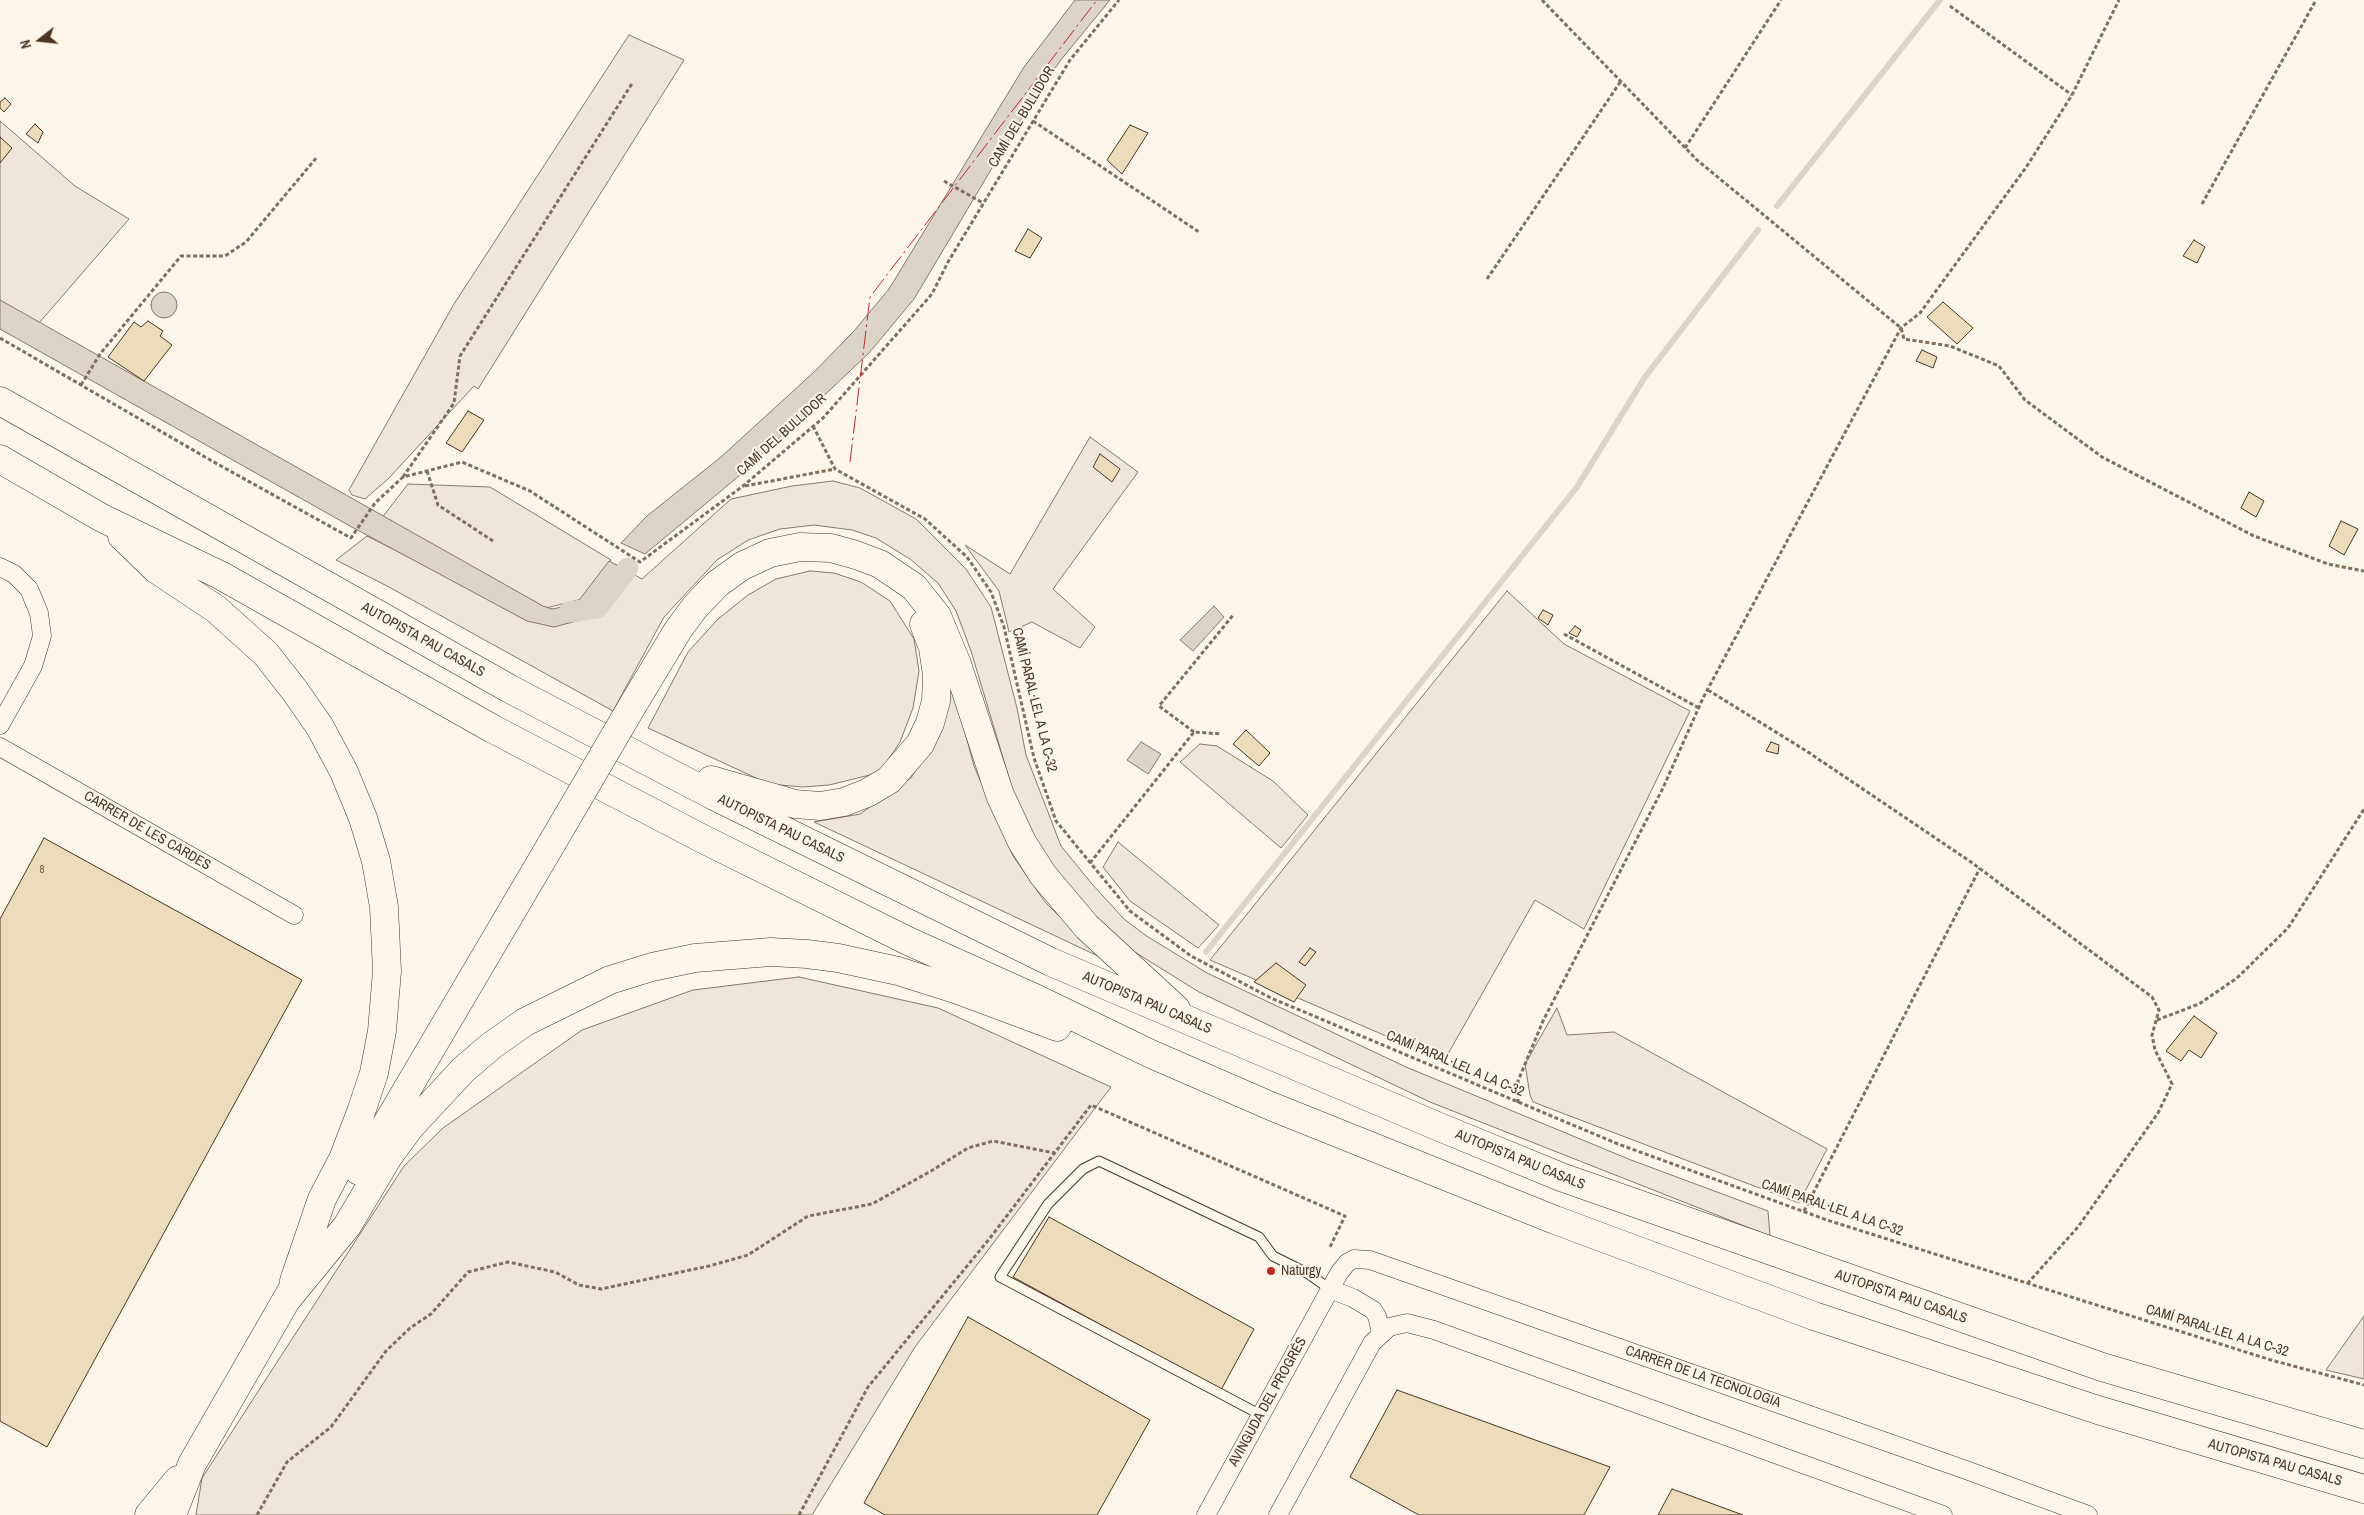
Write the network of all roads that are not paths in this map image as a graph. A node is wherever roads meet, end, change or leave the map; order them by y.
1 (0, 401) edge
2 (0, 459) edge
3 (102, 518) junction
4 (880, 564) junction
5 (0, 566) edge
6 (0, 725) edge
7 (0, 747) edge
8 (650, 762) junction
9 (294, 916) dead end
10 (1192, 1023) junction
11 (1151, 1054) junction
12 (1330, 1289) junction
13 (288, 1298) junction
14 (1381, 1333) junction
15 (1261, 1415) junction
16 (2364, 1444) edge
17 (192, 1464) junction
18 (2364, 1489) edge
19 (149, 1515) edge
20 (172, 1515) edge
21 (1206, 1515) edge
22 (1278, 1515) edge
23 (1943, 1515) edge
24 (2088, 1515) edge

1 - 8 highway, AUTOPISTA PAU CASALS
2 - 3 highway, AUTOPISTA PAU CASALS
3 - 11 highway, AUTOPISTA PAU CASALS
3 - 13 highway
4 - 8 highway
4 - 10 highway
4 - 13 highway, bridge
5 - 6 street
7 - 9 street, CARRER DE LES CARDES
8 - 10 highway, AUTOPISTA PAU CASALS
10 - 16 highway, AUTOPISTA PAU CASALS
11 - 13 highway
11 - 18 highway, AUTOPISTA PAU CASALS
12 - 14 street
12 - 15 street, AVINGUDA DEL PROGRÉS
12 - 15 lane
12 - 24 street, CARRER DE LA TECNOLOGIA
13 - 17 highway
14 - 22 street
14 - 23 street
15 - 21 street, AVINGUDA DEL PROGRÉS
17 - 19 highway
17 - 20 highway

